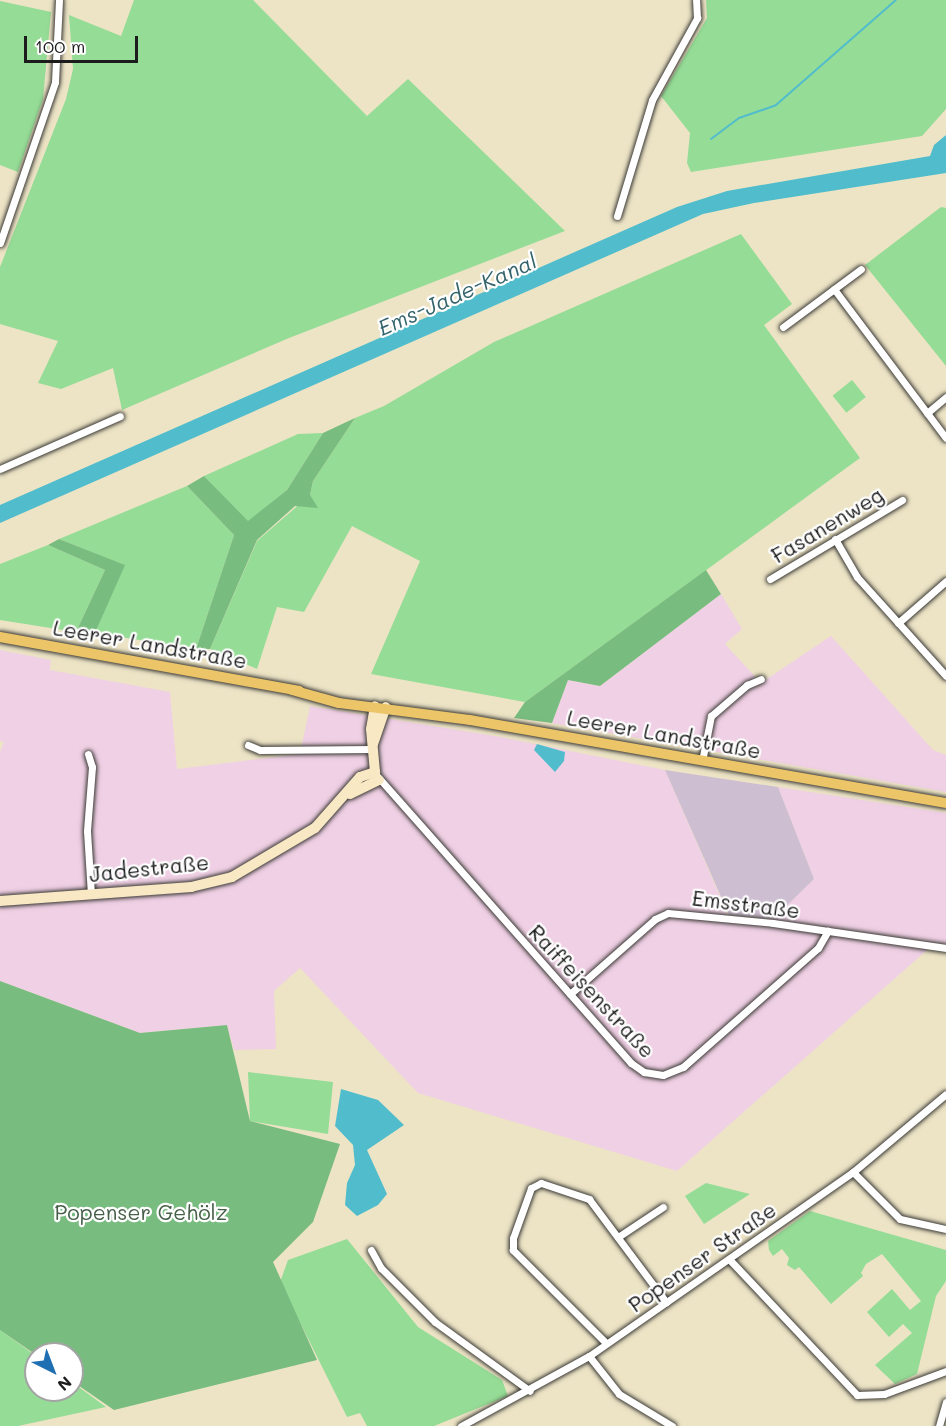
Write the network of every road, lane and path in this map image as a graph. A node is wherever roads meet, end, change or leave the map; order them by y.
1 (59, 0) edge
2 (696, 0) edge
3 (617, 216) dead end
4 (0, 243) edge
5 (861, 269) dead end
6 (834, 289) junction
7 (783, 327) dead end
8 (946, 397) edge
9 (927, 413) junction
10 (120, 416) dead end
11 (946, 438) edge
12 (0, 469) edge
13 (902, 500) dead end
14 (835, 539) junction
15 (770, 579) dead end
16 (946, 581) edge
17 (898, 623) junction
18 (0, 637) edge
19 (946, 676) edge
20 (761, 679) dead end
21 (381, 706) junction
22 (248, 745) dead end
23 (373, 747) junction
24 (88, 754) dead end
25 (702, 761) junction
26 (377, 776) junction
27 (946, 803) edge
28 (91, 895) junction
29 (0, 901) edge
30 (828, 931) junction
31 (946, 948) edge
32 (570, 994) junction
33 (943, 1097) edge
34 (946, 1106) edge
35 (853, 1172) junction
36 (663, 1207) dead end
37 (945, 1228) edge
38 (618, 1237) junction
39 (371, 1250) dead end
40 (729, 1258) junction
41 (666, 1302) junction
42 (606, 1343) junction
43 (589, 1356) junction
44 (946, 1371) edge
45 (530, 1391) junction
46 (946, 1402) edge
47 (461, 1426) edge
48 (672, 1426) edge
49 (939, 1426) edge

1 - 4 street
2 - 3 street
5 - 6 street
6 - 7 street
6 - 9 street
8 - 9 street
9 - 11 street
10 - 12 street
13 - 14 street, Fasanenweg
14 - 15 street, Fasanenweg
14 - 17 street
16 - 17 street
17 - 19 street
18 - 21 main road, Leerer Landstraße
20 - 25 street
21 - 23 street
21 - 25 main road, Leerer Landstraße
22 - 23 street
23 - 26 street
24 - 28 street
25 - 27 main road, Leerer Landstraße
26 - 28 street, Jadestraße
26 - 32 street, Raiffeisenstraße
28 - 29 street, Jadestraße
30 - 31 street, Emsstraße
30 - 32 street, Emsstraße
30 - 32 street, Raiffeisenstraße
33 - 34 street
33 - 35 street, Popenser Straße
35 - 37 street
35 - 40 street, Popenser Straße
36 - 38 street
38 - 41 street
38 - 42 street
39 - 45 street
40 - 41 street, Popenser Straße
40 - 44 street
41 - 42 street, Popenser Straße
42 - 43 street, Popenser Straße
43 - 45 street, Popenser Straße
43 - 48 street
45 - 47 street, Popenser Straße
46 - 49 street

